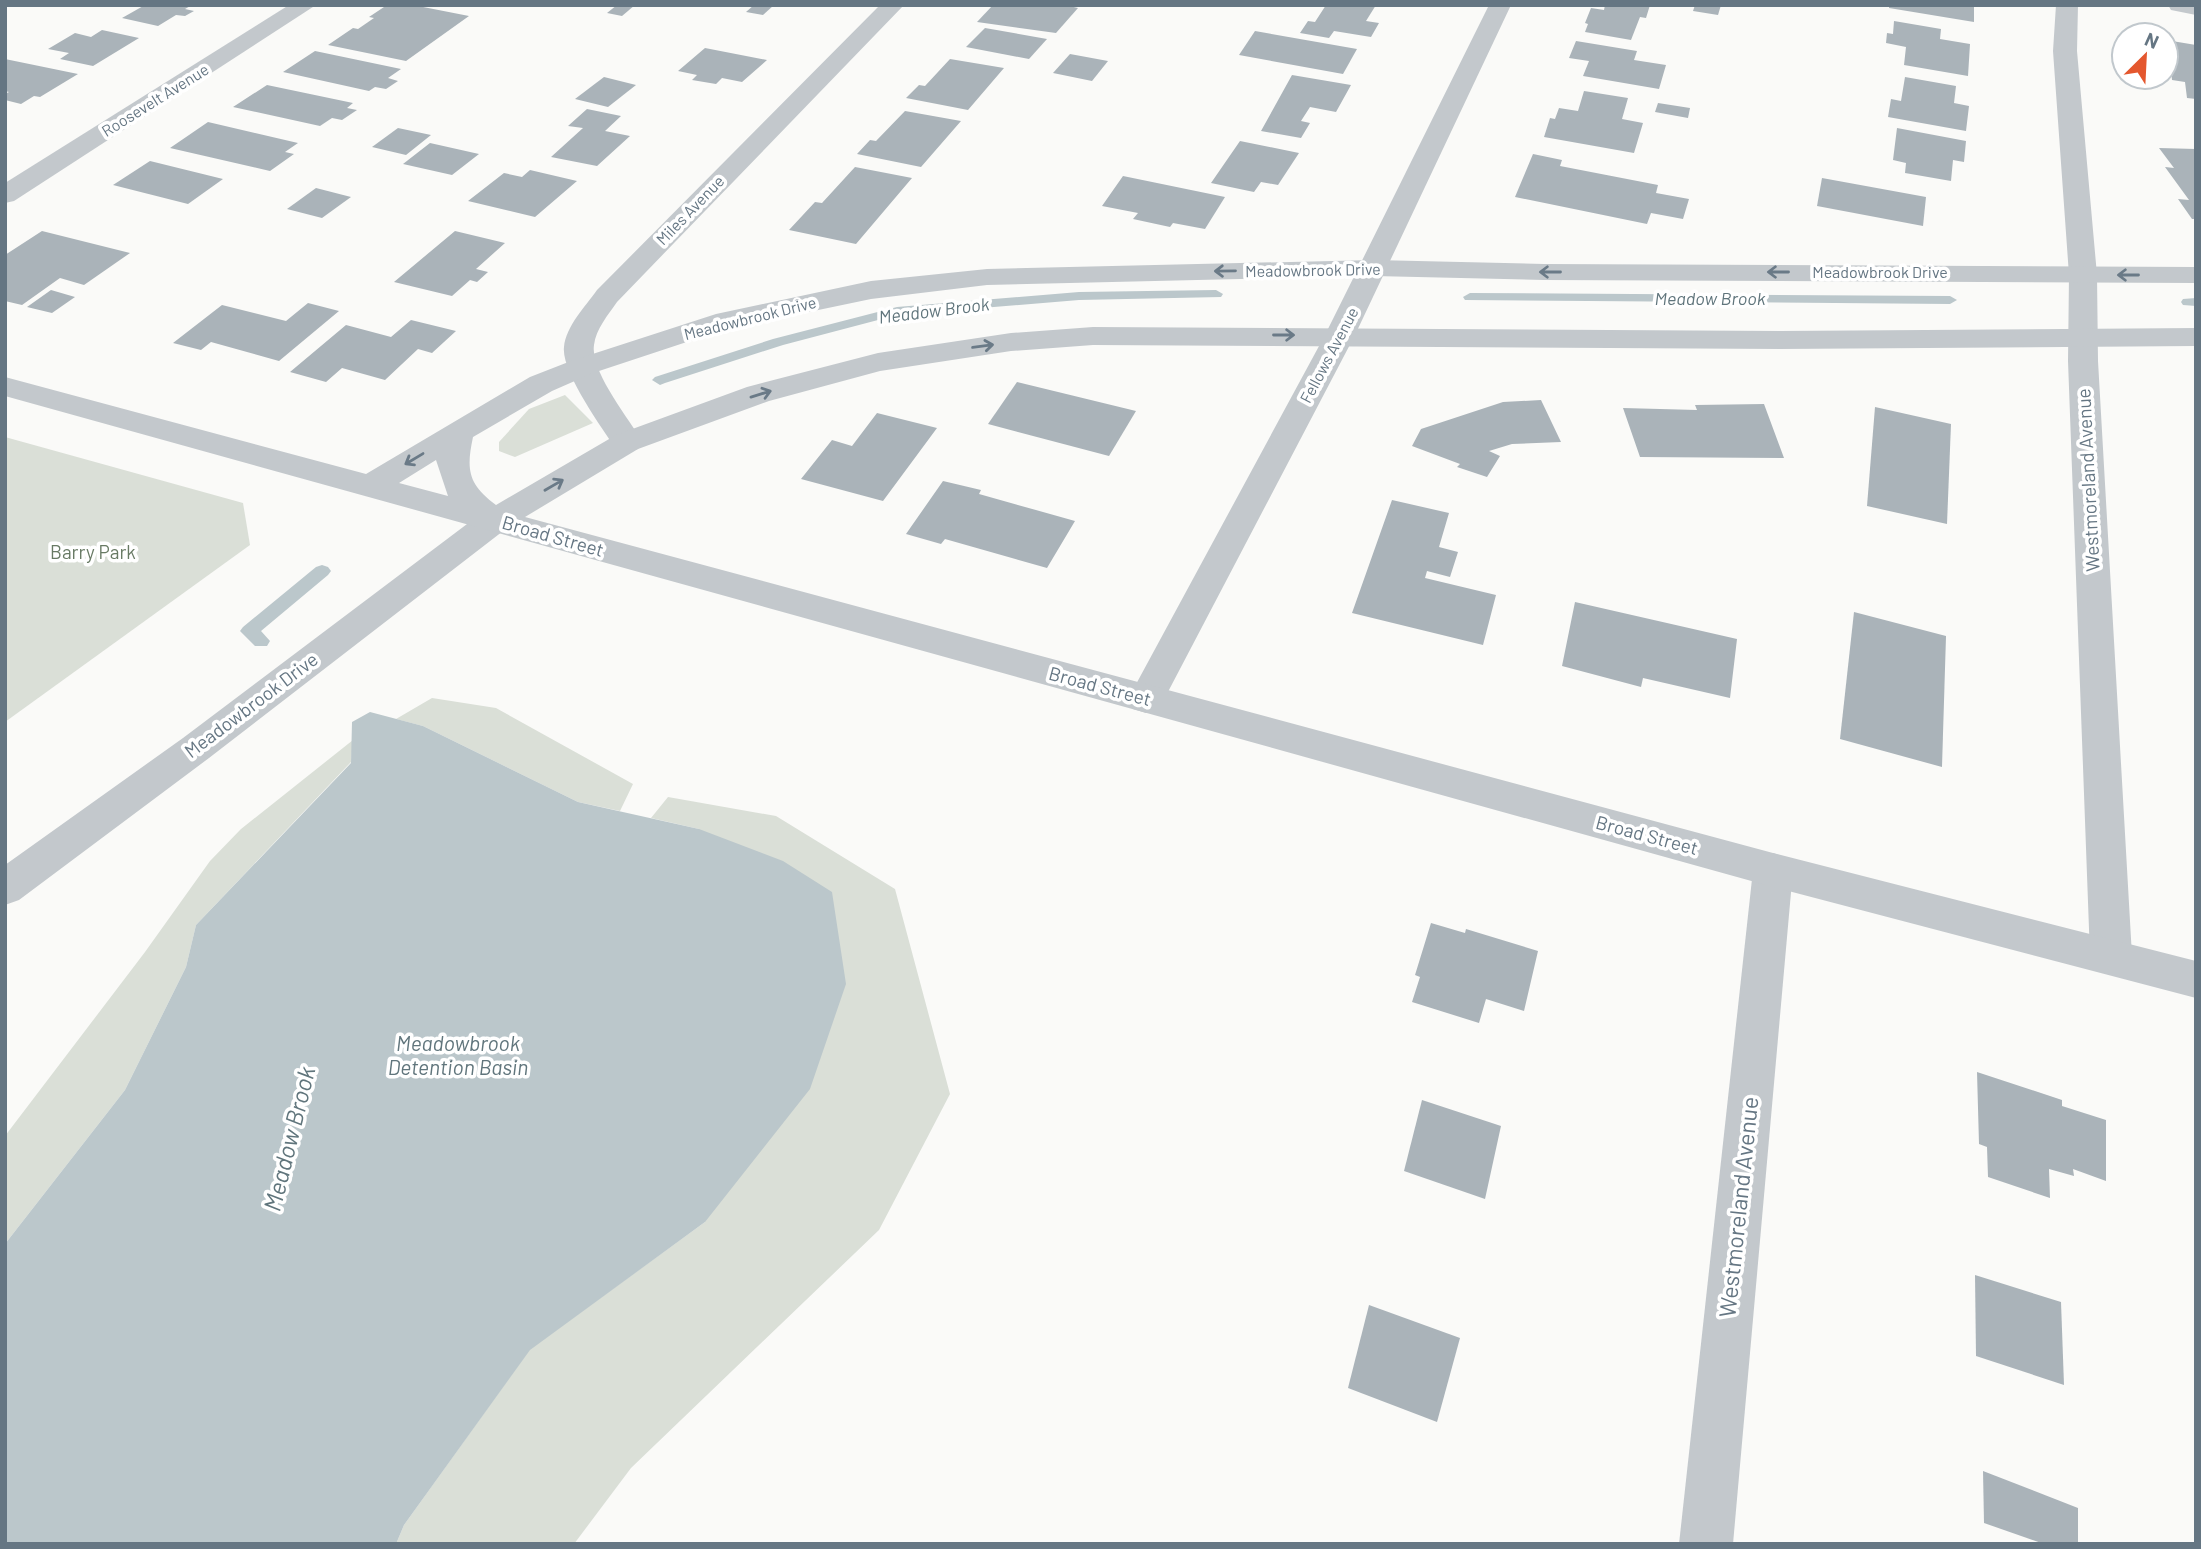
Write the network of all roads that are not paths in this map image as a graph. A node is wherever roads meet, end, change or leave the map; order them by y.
1 (305, 5) edge
2 (893, 5) edge
3 (1500, 5) edge
4 (2067, 5) edge
5 (2179, 5) edge
6 (2196, 8) edge
7 (5, 195) edge
8 (1374, 268) junction
9 (2083, 275) junction
10 (2196, 275) edge
11 (1340, 335) junction
12 (2082, 336) junction
13 (2196, 337) edge
14 (582, 367) junction
15 (5, 386) edge
16 (458, 433) junction
17 (627, 442) junction
18 (370, 486) junction
19 (495, 520) junction
20 (1146, 699) junction
21 (1773, 870) junction
22 (5, 888) edge
23 (2111, 956) junction
24 (2196, 980) edge
25 (1706, 1544) edge

1 - 7 street, Roosevelt Avenue
2 - 14 street, Miles Avenue
3 - 8 street, Fellows Avenue
4 - 9 street, Westmoreland Avenue
5 - 6 street
9 -> 8 street, Meadowbrook Drive
8 - 11 street, Fellows Avenue
8 -> 14 street, Meadowbrook Drive
10 -> 9 street, Meadowbrook Drive
9 - 12 street, Westmoreland Avenue
11 - 12 street, Meadowbrook Drive
17 -> 11 street, Meadowbrook Drive
11 - 20 street, Fellows Avenue
12 - 13 street, Meadowbrook Drive
12 - 23 street, Westmoreland Avenue
14 - 16 street, Meadowbrook Drive
14 - 17 street, Miles Avenue
15 - 18 street, Broad Street
16 -> 18 street, Meadowbrook Drive
16 - 19 street
19 -> 17 street, Meadowbrook Drive
18 - 19 street, Broad Street
19 - 20 street, Broad Street
19 - 22 street, Meadowbrook Drive
20 - 21 street, Broad Street
21 - 23 street, Broad Street
21 - 25 street, Westmoreland Avenue
23 - 24 street, Broad Street

